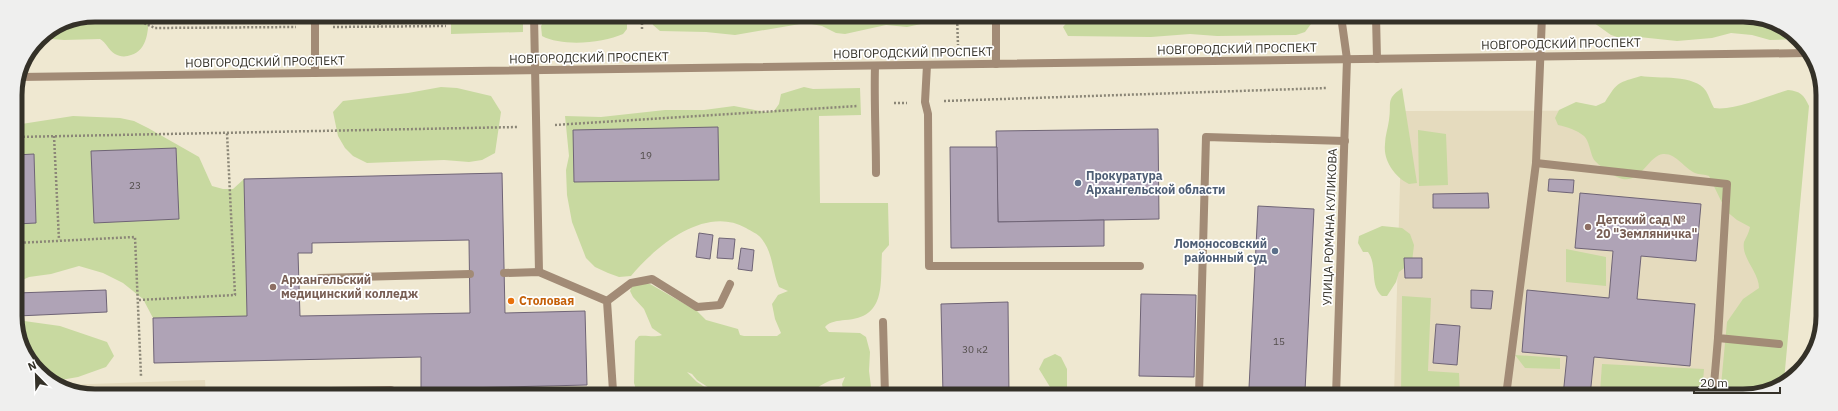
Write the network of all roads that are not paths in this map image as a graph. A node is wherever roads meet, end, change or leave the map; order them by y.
1 (315, 22) edge
2 (534, 22) edge
3 (996, 22) edge
4 (1342, 22) edge
5 (1376, 22) edge
6 (1542, 22) edge
7 (1802, 53) edge
8 (1542, 56) junction
9 (1347, 59) junction
10 (1377, 59) junction
11 (996, 64) junction
12 (927, 65) junction
13 (875, 66) junction
14 (535, 70) junction
15 (315, 73) junction
16 (25, 77) edge
17 (1344, 141) junction
18 (1536, 163) junction
19 (876, 173) dead end
20 (1140, 266) dead end
21 (539, 272) junction
22 (504, 273) dead end
23 (470, 274) dead end
24 (320, 278) dead end
25 (730, 284) dead end
26 (607, 301) junction
27 (883, 322) dead end
28 (1718, 338) junction
29 (1779, 344) dead end
30 (613, 389) edge
31 (885, 389) edge
32 (1199, 389) edge
33 (1336, 389) edge
34 (1507, 389) edge
35 (1714, 389) edge

1 - 15 street
2 - 14 street
3 - 11 street
4 - 9 street, УЛИЦА РОМАНА КУЛИКОВА
5 - 10 street
6 - 8 street
7 - 8 street, НОВГОРОДСКИЙ ПРОСПЕКТ
8 - 10 street, НОВГОРОДСКИЙ ПРОСПЕКТ
8 - 18 street
9 - 10 street, НОВГОРОДСКИЙ ПРОСПЕКТ
9 - 11 street, НОВГОРОДСКИЙ ПРОСПЕКТ
9 - 17 street, УЛИЦА РОМАНА КУЛИКОВА
11 - 12 street, НОВГОРОДСКИЙ ПРОСПЕКТ
12 - 13 street, НОВГОРОДСКИЙ ПРОСПЕКТ
12 - 20 street
13 - 14 street, НОВГОРОДСКИЙ ПРОСПЕКТ
13 - 19 street
14 - 15 street, НОВГОРОДСКИЙ ПРОСПЕКТ
14 - 21 street
15 - 16 street, НОВГОРОДСКИЙ ПРОСПЕКТ
17 - 32 street
17 - 33 street, УЛИЦА РОМАНА КУЛИКОВА
18 - 28 street
18 - 34 street
21 - 22 street
21 - 26 street
23 - 24 street
25 - 26 street
26 - 30 street
27 - 31 street
28 - 29 street
28 - 35 street

